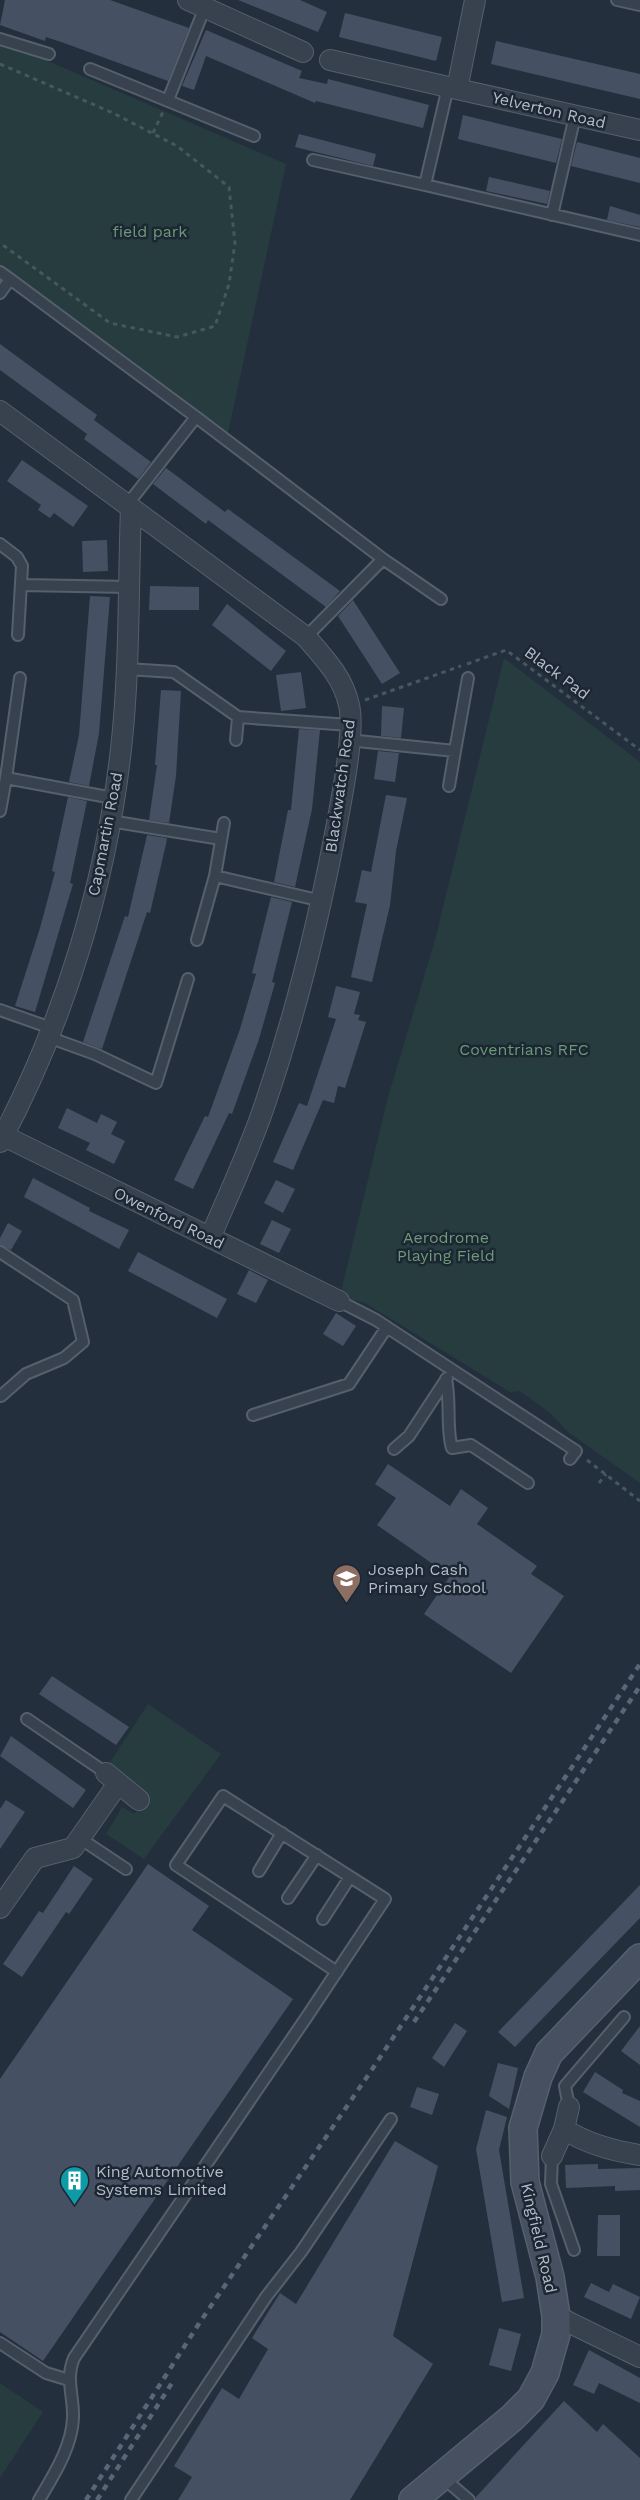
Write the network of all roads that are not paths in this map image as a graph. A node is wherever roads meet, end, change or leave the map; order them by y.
1 (476, 0) edge
2 (617, 0) edge
3 (194, 2) edge
4 (640, 5) edge
5 (0, 39) edge
6 (303, 52) dead end
7 (49, 54) dead end
8 (330, 60) dead end
9 (90, 69) dead end
10 (453, 88) junction
11 (168, 100) junction
12 (575, 116) junction
13 (640, 130) edge
14 (254, 136) dead end
15 (313, 160) dead end
16 (425, 185) junction
17 (552, 215) junction
18 (640, 235) edge
19 (0, 272) edge
20 (10, 279) junction
21 (0, 293) edge
22 (0, 411) edge
23 (196, 417) junction
24 (129, 507) junction
25 (0, 544) edge
26 (383, 559) junction
27 (21, 585) junction
28 (130, 587) junction
29 (441, 599) dead end
30 (18, 635) dead end
31 (306, 637) junction
32 (127, 669) junction
33 (20, 678) dead end
34 (468, 678) dead end
35 (238, 717) junction
36 (349, 733) junction
37 (236, 740) dead end
38 (455, 751) junction
39 (6, 777) junction
40 (449, 786) dead end
41 (114, 798) junction
42 (0, 811) edge
43 (110, 821) junction
44 (224, 823) dead end
45 (221, 839) junction
46 (215, 876) junction
47 (322, 901) junction
48 (197, 940) dead end
49 (188, 979) dead end
50 (0, 1010) edge
51 (50, 1033) junction
52 (1, 1137) edge
53 (210, 1238) junction
54 (0, 1252) edge
55 (339, 1301) joint
56 (387, 1327) junction
57 (449, 1374) junction
58 (1, 1396) edge
59 (253, 1415) dead end
60 (394, 1449) dead end
61 (573, 1455) road end
62 (528, 1483) dead end
63 (27, 1719) dead end
64 (111, 1779) junction
65 (139, 1800) dead end
66 (282, 1833) junction
67 (81, 1839) junction
68 (317, 1855) junction
69 (126, 1869) dead end
70 (259, 1871) dead end
71 (350, 1877) junction
72 (288, 1898) dead end
73 (0, 1908) edge
74 (323, 1919) dead end
75 (640, 1958) edge
76 (337, 1972) junction
77 (624, 2017) dead end
78 (569, 2107) joint
79 (391, 2119) dead end
80 (564, 2129) junction
81 (640, 2155) edge
82 (552, 2156) joint
83 (574, 2250) dead end
84 (556, 2316) junction
85 (0, 2343) edge
86 (640, 2357) edge
87 (69, 2380) junction
88 (441, 2476) junction
89 (39, 2500) edge
90 (131, 2500) edge
91 (413, 2500) edge
92 (469, 2500) edge

1 - 10 street
2 - 4 lane
3 - 6 street
3 - 11 lane
5 - 7 lane
8 - 10 street, Yelverton Road
9 - 11 lane
10 - 12 street, Yelverton Road
10 - 16 lane
11 - 14 lane
12 - 13 street, Yelverton Road
12 - 17 lane
15 - 16 lane
16 - 17 lane
17 - 18 lane
19 - 20 lane
20 - 21 lane
20 - 23 lane
22 - 24 street, Blackwatch Road
23 - 24 lane
23 - 26 lane
24 - 28 street, Capmartin Road
24 - 31 street, Blackwatch Road
25 - 27 lane
26 - 29 lane
26 - 31 lane
27 - 28 lane
27 - 30 lane
28 - 32 street, Capmartin Road
31 - 36 street, Blackwatch Road
32 - 35 lane
32 - 41 street, Capmartin Road
33 - 39 lane
34 - 38 lane
35 - 36 lane
35 - 37 lane
36 - 38 lane
36 - 47 street, Blackwatch Road
38 - 40 lane
39 - 41 lane
39 - 42 lane
41 - 43 street, Capmartin Road
43 - 45 lane
43 - 51 street, Capmartin Road
44 - 45 lane
45 - 46 lane
46 - 47 lane
46 - 48 lane
47 - 53 street, Blackwatch Road
49 - 51 lane
50 - 51 lane
51 - 52 street, Capmartin Road
52 - 53 street, Owenford Road
53 - 55 street, Owenford Road
54 - 58 lane
55 - 56 lane
56 - 57 lane
56 - 59 lane
57 - 60 lane
57 - 61 lane
57 - 62 lane
63 - 64 lane
64 - 65 street
64 - 67 street
66 - 68 lane
66 - 70 lane
66 - 76 lane
67 - 69 lane
67 - 73 street
68 - 71 lane
68 - 72 lane
71 - 74 lane
71 - 76 lane
75 - 84 street, Kingfield Road
76 - 87 lane
77 - 78 lane
78 - 80 street
79 - 90 lane
80 - 81 street
80 - 82 street
82 - 83 lane
84 - 86 street
84 - 88 street, Kingfield Road
85 - 87 lane
87 - 89 lane
88 - 91 street, Kingfield Road
88 - 92 lane

